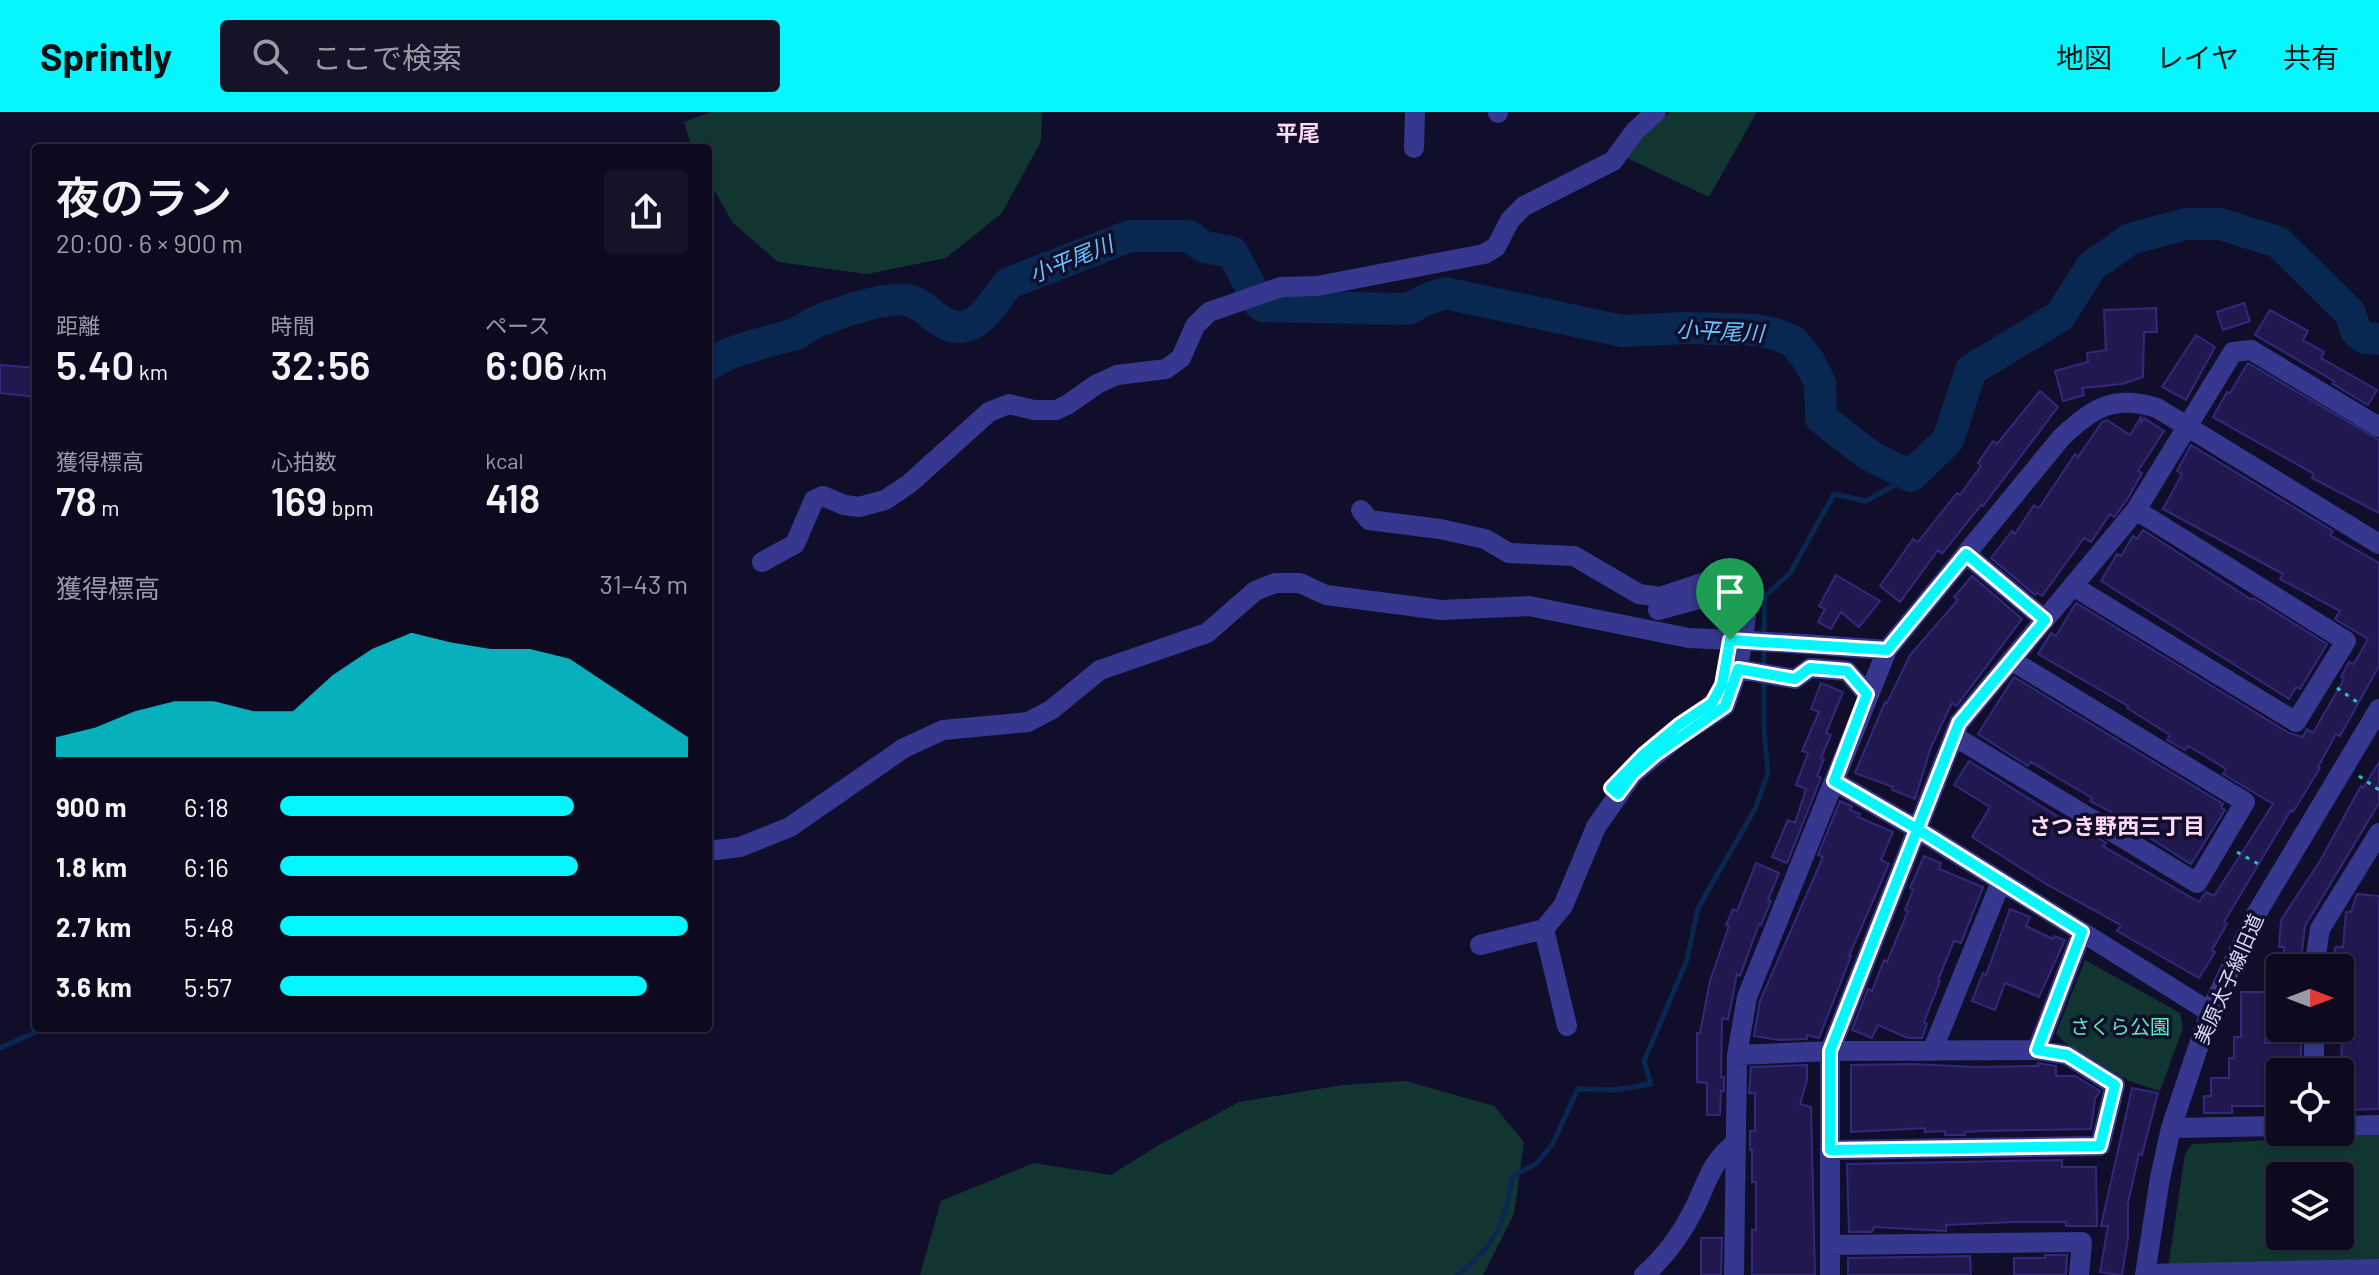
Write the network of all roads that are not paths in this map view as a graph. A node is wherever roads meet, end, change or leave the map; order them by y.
1 (1415, 112) edge
2 (1656, 112) edge
3 (1414, 148) dead end
4 (2187, 426) junction
5 (2379, 427) edge
6 (1361, 510) dead end
7 (2136, 510) junction
8 (2379, 544) edge
9 (1966, 554) junction
10 (1574, 556) junction
11 (762, 562) dead end
12 (2073, 586) junction
13 (2045, 620) junction
14 (1732, 640) junction
15 (1887, 650) junction
16 (2011, 660) junction
17 (1741, 669) junction
18 (1867, 694) junction
19 (2373, 709) edge
20 (1954, 736) junction
21 (1834, 781) junction
22 (1618, 794) junction
23 (1917, 829) junction
24 (2379, 833) edge
25 (712, 850) edge
26 (2001, 882) junction
27 (1544, 929) junction
28 (2082, 932) junction
29 (1480, 945) dead end
30 (2316, 954) edge
31 (2210, 1012) junction
32 (1567, 1026) dead end
33 (2037, 1050) junction
34 (1830, 1051) junction
35 (1932, 1051) junction
36 (1737, 1055) junction
37 (2379, 1125) edge
38 (2266, 1126) edge
39 (2354, 1126) edge
40 (2171, 1128) junction
41 (1734, 1144) junction
42 (1830, 1150) junction
43 (1830, 1245) junction
44 (2379, 1269) edge
45 (2145, 1274) edge
46 (1644, 1275) edge
47 (1734, 1275) edge
48 (1830, 1275) edge
49 (2079, 1275) edge

1 - 3 street
2 - 11 street
4 - 5 street
4 - 7 street
4 - 8 street
4 - 9 street
6 - 10 street
7 - 12 street
7 - 12 street
9 - 13 street
9 - 15 street
10 - 14 street
10 - 17 street
12 - 13 street
13 - 16 street
14 - 15 street, bridge
14 - 22 street
14 - 25 street
15 - 18 street
16 - 20 street
16 - 20 street
17 - 18 street
17 - 22 street
18 - 21 street
19 - 31 street, 美原太子線旧道
20 - 23 street
21 - 23 street
21 - 36 street
22 - 27 street
23 - 26 street
23 - 34 street
24 - 30 street
26 - 28 street
26 - 35 street
27 - 29 street
27 - 32 street
28 - 31 street
28 - 33 street
31 - 40 street, 美原太子線旧道
33 - 35 street
33 - 42 street
34 - 35 street
34 - 36 street
34 - 42 street
36 - 41 street
37 - 39 street
38 - 40 street
40 - 45 street, 美原太子線旧道
41 - 46 street
41 - 47 street
42 - 43 street
43 - 48 street
43 - 49 street
44 - 45 street

